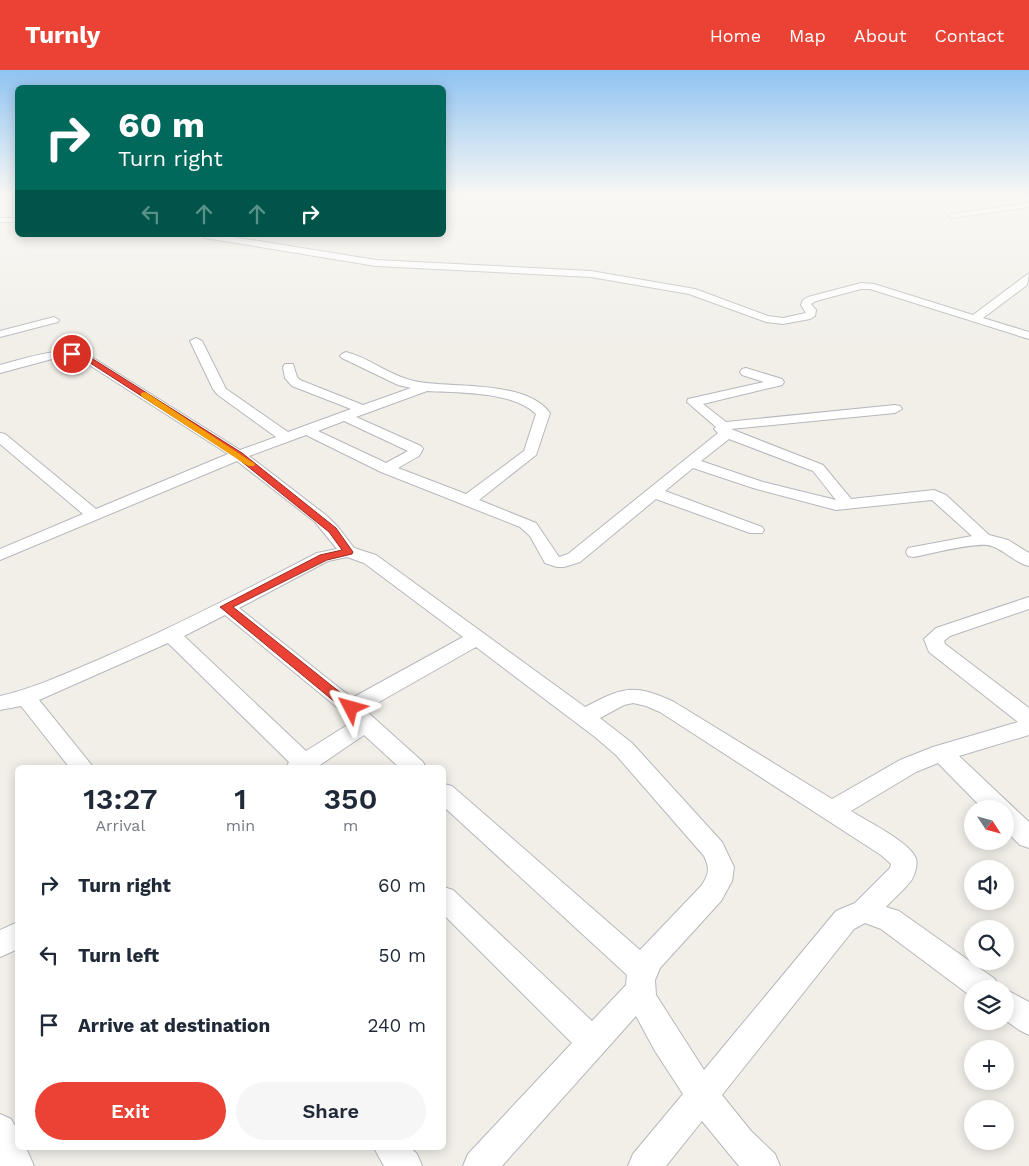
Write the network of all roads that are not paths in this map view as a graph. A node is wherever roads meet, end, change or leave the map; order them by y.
1 (276, 246) edge
2 (1029, 276) edge
3 (976, 318) junction
4 (54, 320) dead end
5 (0, 334) edge
6 (1029, 336) edge
7 (196, 341) dead end
8 (346, 356) dead end
9 (288, 367) dead end
10 (0, 369) edge
11 (746, 372) dead end
12 (425, 388) junction
13 (895, 409) dead end
14 (364, 410) junction
15 (345, 417) junction
16 (725, 429) junction
17 (308, 430) junction
18 (0, 437) edge
19 (287, 438) junction
20 (239, 455) junction
21 (691, 463) junction
22 (386, 469) junction
23 (653, 492) junction
24 (467, 501) junction
25 (848, 505) junction
26 (95, 516) junction
27 (756, 530) dead end
28 (984, 539) junction
29 (348, 552) junction
30 (914, 552) dead end
31 (0, 555) edge
32 (1029, 562) edge
33 (1029, 604) edge
34 (226, 607) junction
35 (172, 636) junction
36 (477, 638) junction
37 (26, 698) junction
38 (0, 703) edge
39 (356, 714) junction
40 (584, 717) junction
41 (1029, 719) edge
42 (1029, 727) edge
43 (941, 753) junction
44 (81, 765) edge
45 (303, 765) edge
46 (305, 765) edge
47 (412, 765) edge
48 (446, 795) edge
49 (990, 800) edge
50 (831, 811) junction
51 (1014, 823) edge
52 (1029, 838) edge
53 (446, 900) edge
54 (864, 910) junction
55 (15, 936) edge
56 (0, 944) edge
57 (973, 980) edge
58 (641, 981) junction
59 (1014, 1009) edge
60 (1029, 1020) edge
61 (592, 1042) junction
62 (701, 1095) junction
63 (0, 1130) edge
64 (392, 1150) edge
65 (17, 1166) edge
66 (405, 1166) edge
67 (480, 1166) edge
68 (645, 1166) edge
69 (763, 1166) edge

1 - 3 street
2 - 3 street
3 - 6 street
4 - 5 street
7 - 19 street
8 - 12 street
9 - 14 street
10 - 20 street
11 - 16 street
12 - 14 street
12 - 24 street
13 - 16 street
14 - 15 street
15 - 17 street
15 - 22 street
16 - 21 street
16 - 25 street
17 - 19 street
17 - 22 street
18 - 26 street
19 - 20 street
20 - 26 street
20 - 29 street
21 - 23 street
21 - 25 street
22 - 24 street
23 - 24 street
23 - 27 street
25 - 28 street
26 - 31 street
28 - 30 street
28 - 32 street
29 - 34 street
29 - 36 street
33 - 41 street
34 - 35 street
34 - 39 street
35 - 37 street
35 - 45 street
36 - 39 street
36 - 40 street
37 - 38 street
37 - 44 street
39 - 46 street
39 - 47 street
40 - 50 street
40 - 58 street
42 - 43 street
43 - 49 street
43 - 50 street
48 - 58 street
50 - 54 street
51 - 52 street
53 - 61 street
54 - 57 street
54 - 62 street
55 - 56 street
58 - 61 street
58 - 62 street
59 - 60 street
61 - 67 street
62 - 68 street
62 - 69 street
63 - 65 street
64 - 66 street

